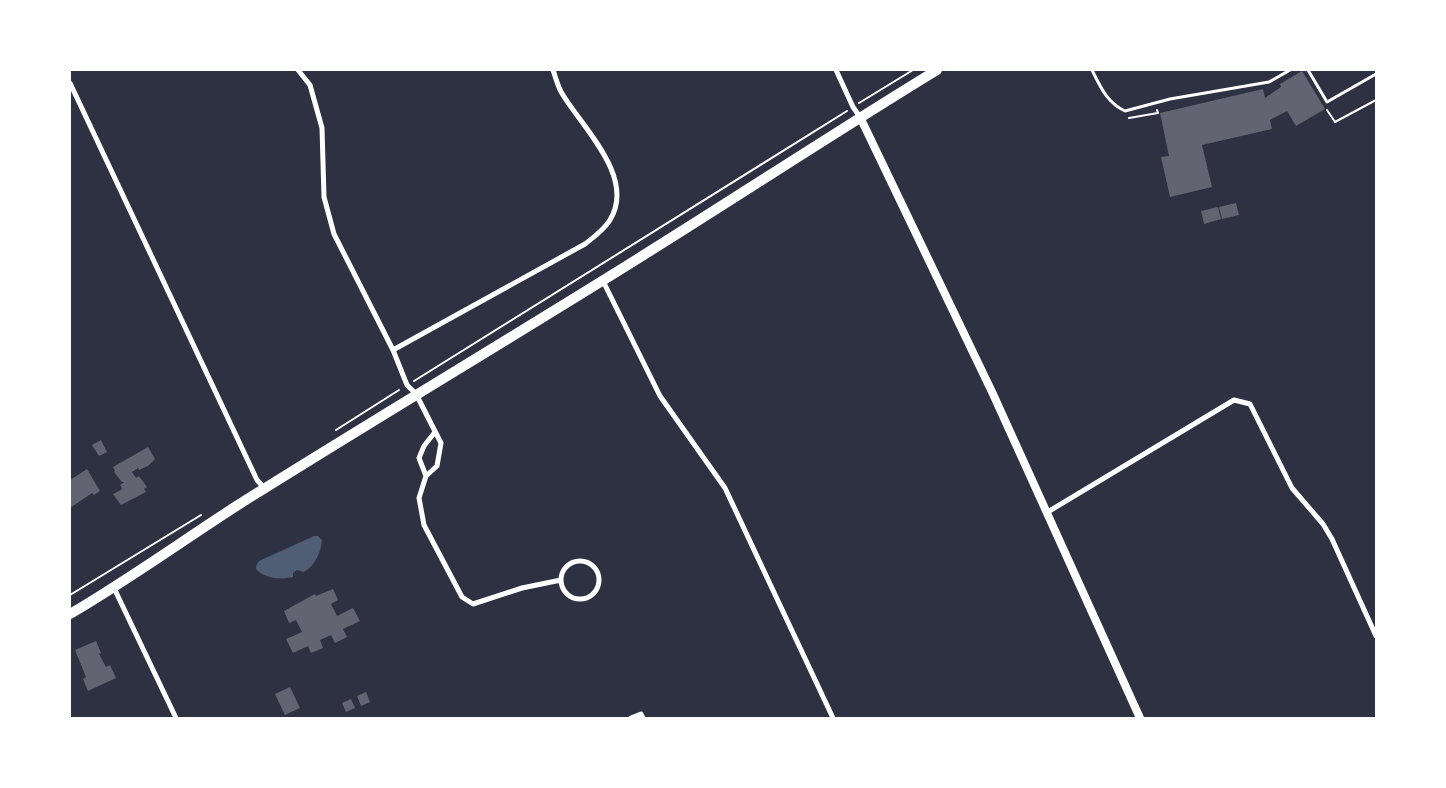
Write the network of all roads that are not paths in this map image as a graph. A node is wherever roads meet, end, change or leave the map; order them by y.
1 (298, 70) edge
2 (553, 70) edge
3 (836, 70) edge
4 (937, 70) edge
5 (1092, 70) edge
6 (1290, 70) edge
7 (1308, 70) edge
8 (1376, 74) edge
9 (70, 82) edge
10 (860, 117) junction
11 (603, 280) junction
12 (393, 350) junction
13 (416, 394) junction
14 (435, 432) junction
15 (426, 476) junction
16 (264, 489) junction
17 (1046, 513) junction
18 (561, 580) junction
19 (114, 588) junction
20 (70, 614) edge
21 (1376, 636) edge
22 (642, 716) edge
23 (176, 718) edge
24 (631, 718) edge
25 (832, 718) edge
26 (1140, 718) edge

1 - 12 street
2 - 12 street
3 - 10 street
4 - 10 main road
5 - 6 lane
7 - 8 lane
9 - 16 street
10 - 11 main road
10 - 17 street
11 - 13 main road
11 - 25 street
12 - 13 street
13 - 14 street
13 - 16 main road
14 - 15 street
14 - 15 street
15 - 18 street
16 - 19 main road
17 - 21 street
17 - 26 street
18 - 18 street
19 - 20 main road
19 - 23 street
22 - 24 street

